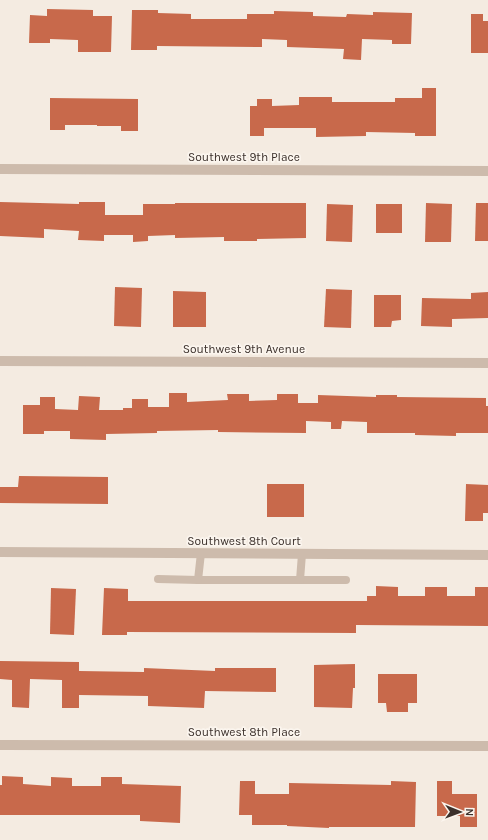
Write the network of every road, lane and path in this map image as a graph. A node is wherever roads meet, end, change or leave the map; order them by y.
1 (0, 169) edge
2 (488, 171) edge
3 (0, 361) edge
4 (488, 363) edge
5 (0, 552) edge
6 (201, 553) junction
7 (302, 554) junction
8 (488, 555) edge
9 (158, 579) dead end
10 (198, 580) junction
11 (300, 580) junction
12 (346, 580) dead end
13 (0, 744) edge
14 (488, 746) edge

1 - 2 street, Southwest 9th Place
3 - 4 street, Southwest 9th Avenue
5 - 6 street, Southwest 8th Court
6 - 7 street, Southwest 8th Court
6 - 10 lane
7 - 8 street, Southwest 8th Court
7 - 11 lane
9 - 10 lane
10 - 11 lane
11 - 12 lane
13 - 14 street, Southwest 8th Place

